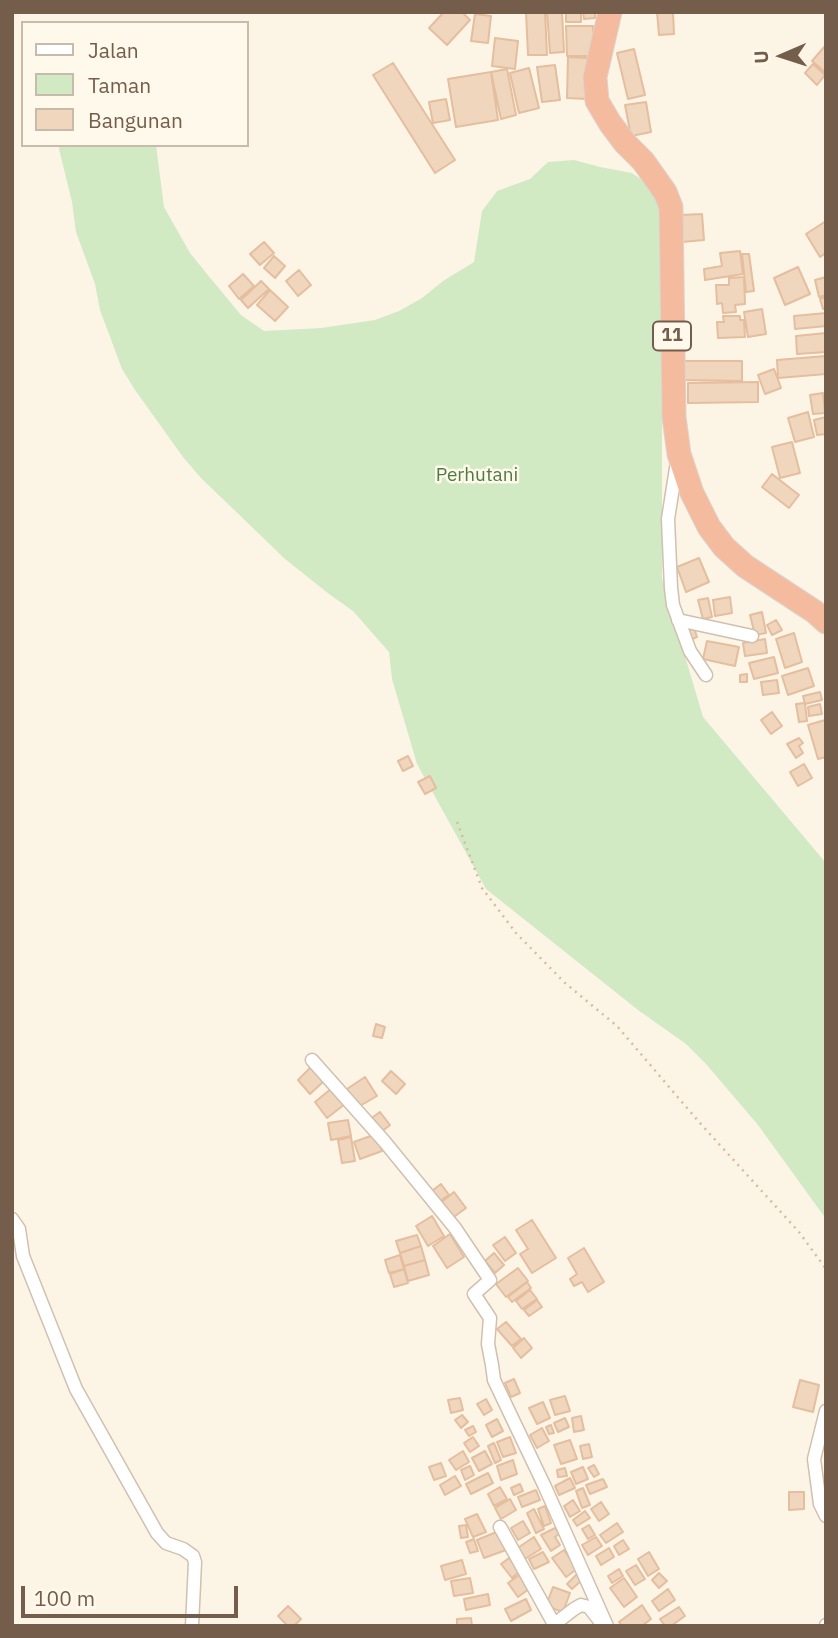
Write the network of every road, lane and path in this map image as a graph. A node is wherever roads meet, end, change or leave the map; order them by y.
1 (610, 12) edge
2 (679, 454) junction
3 (678, 620) junction
4 (826, 622) edge
5 (752, 636) dead end
6 (706, 675) dead end
7 (457, 822) dead end
8 (312, 1060) dead end
9 (12, 1219) edge
10 (826, 1269) edge
11 (826, 1410) edge
12 (826, 1516) edge
13 (500, 1527) dead end
14 (553, 1625) edge
15 (192, 1626) edge
16 (605, 1626) edge

1 - 2 highway, 11
2 - 3 street
2 - 4 highway, 11
3 - 5 street
3 - 6 street
7 - 10 path
8 - 16 street
9 - 15 street
11 - 12 street
13 - 14 street
14 - 16 street

